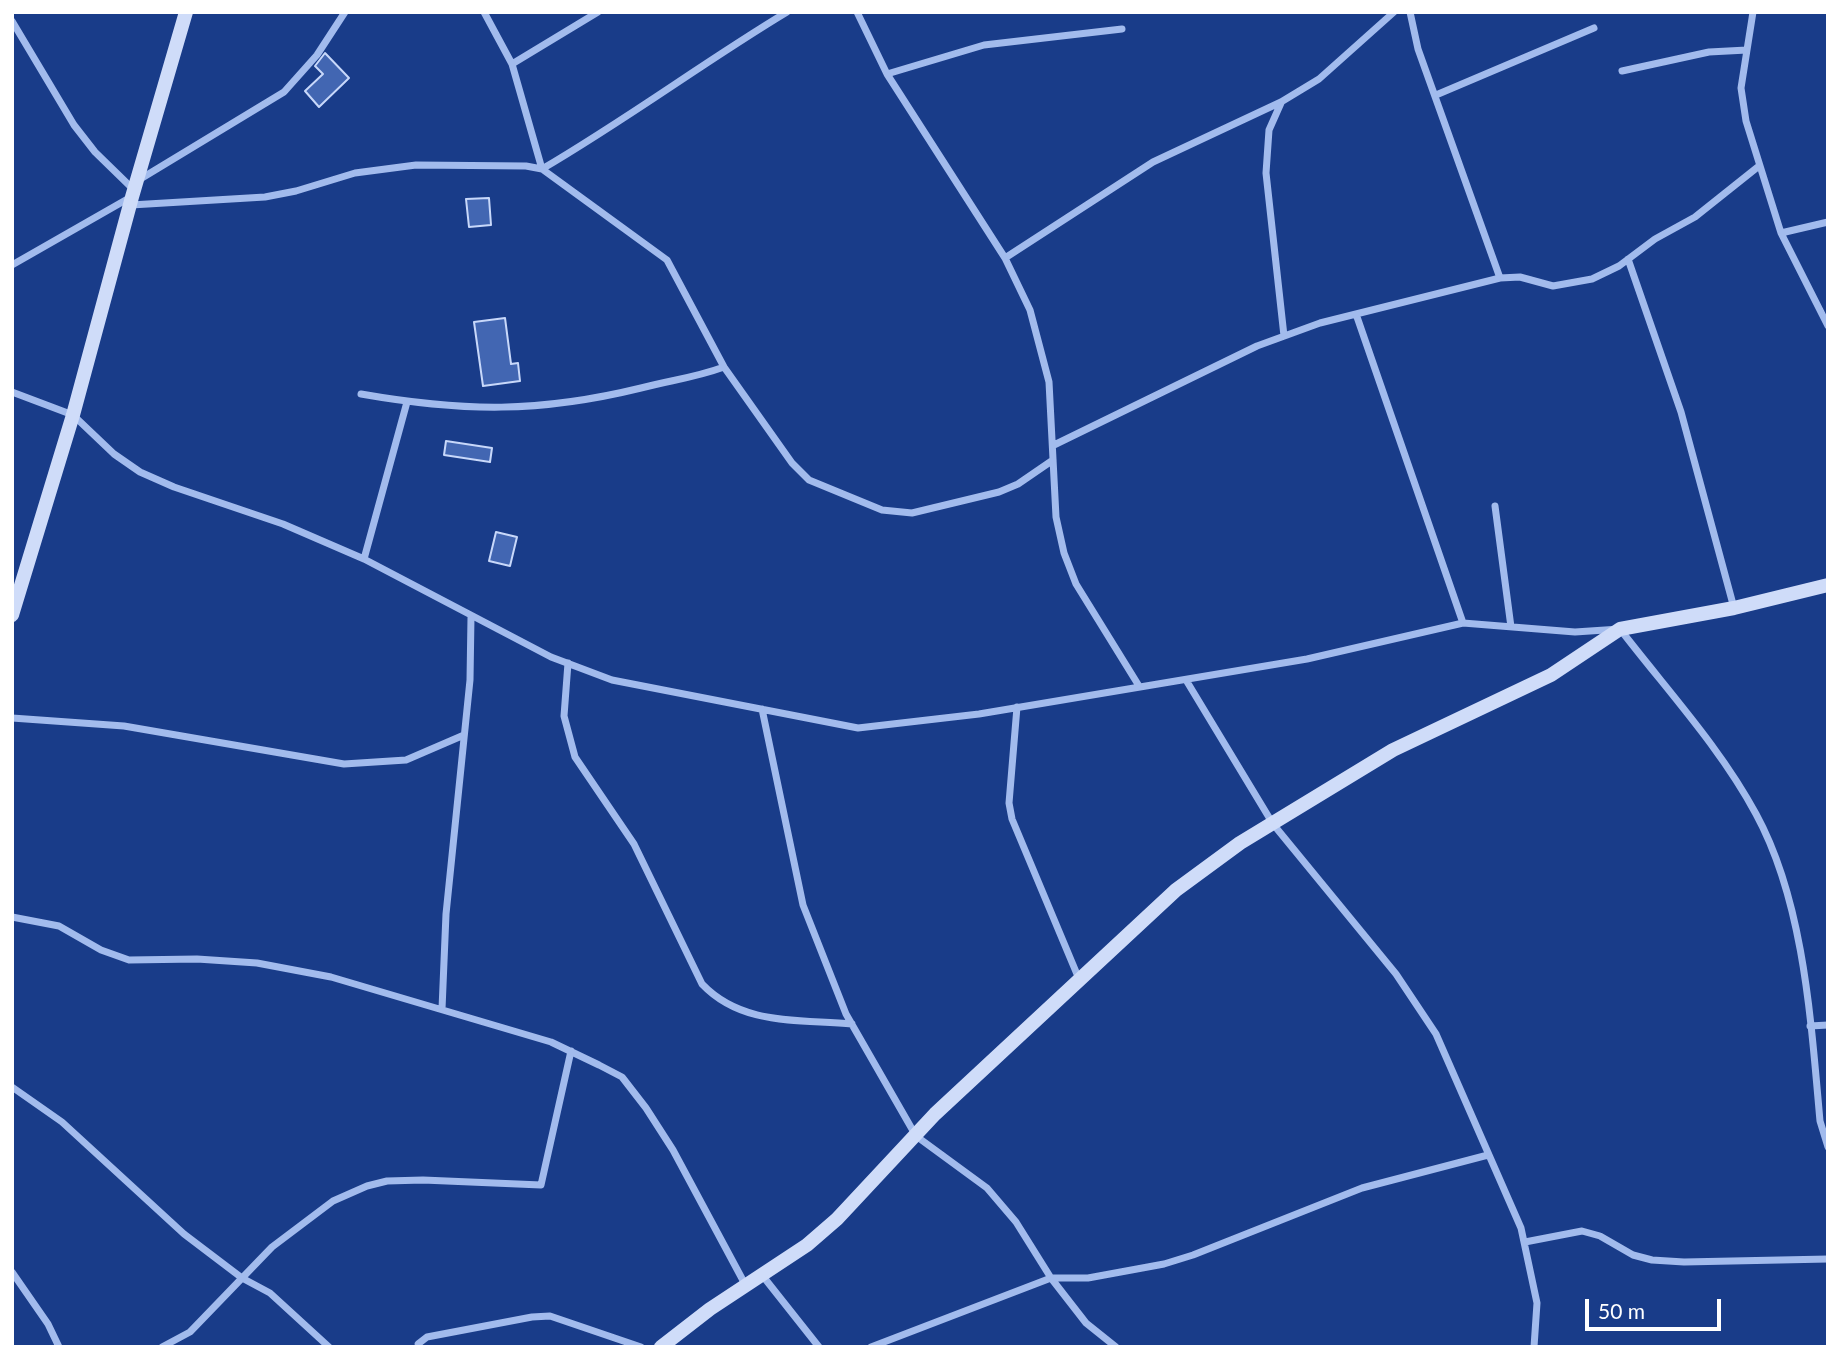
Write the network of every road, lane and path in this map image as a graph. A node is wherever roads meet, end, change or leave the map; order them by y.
1 (186, 12) edge
2 (345, 12) edge
3 (484, 12) edge
4 (598, 12) edge
5 (787, 12) edge
6 (858, 12) edge
7 (1394, 12) edge
8 (1410, 12) edge
9 (1753, 12) edge
10 (12, 21) edge
11 (1594, 28) dead end
12 (1122, 29) dead end
13 (1747, 50) junction
14 (512, 64) junction
15 (1622, 71) dead end
16 (887, 74) junction
17 (1436, 95) junction
18 (1282, 102) junction
19 (1759, 166) junction
20 (542, 169) junction
21 (133, 193) junction
22 (1828, 222) edge
23 (1781, 233) junction
24 (1005, 258) junction
25 (1628, 260) junction
26 (12, 265) edge
27 (1500, 278) junction
28 (1356, 314) junction
29 (1828, 326) edge
30 (1284, 336) junction
31 (724, 367) junction
32 (12, 392) edge
33 (361, 394) dead end
34 (407, 402) junction
35 (73, 415) junction
36 (1054, 445) junction
37 (1053, 460) junction
38 (1495, 506) dead end
39 (364, 559) junction
40 (1828, 586) edge
41 (1734, 608) junction
42 (12, 615) edge
43 (471, 617) junction
44 (1463, 622) junction
45 (1511, 627) junction
46 (1620, 629) junction
47 (568, 663) junction
48 (1186, 680) junction
49 (1139, 686) junction
50 (1017, 707) junction
51 (762, 709) junction
52 (12, 718) edge
53 (464, 735) junction
54 (1273, 824) junction
55 (12, 917) edge
56 (1079, 980) junction
57 (442, 1009) junction
58 (852, 1024) junction
59 (1828, 1025) edge
60 (1810, 1026) junction
61 (571, 1051) junction
62 (12, 1087) edge
63 (916, 1136) junction
64 (1828, 1147) edge
65 (1488, 1155) junction
66 (1525, 1242) junction
67 (1828, 1259) edge
68 (12, 1272) edge
69 (762, 1275) junction
70 (242, 1278) junction
71 (1051, 1278) junction
72 (746, 1286) junction
73 (59, 1347) edge
74 (162, 1347) edge
75 (329, 1347) edge
76 (419, 1347) edge
77 (641, 1347) edge
78 (662, 1347) edge
79 (819, 1347) edge
80 (872, 1347) edge
81 (1116, 1347) edge
82 (1534, 1347) edge

1 - 21 street
2 - 21 street
3 - 14 street
4 - 14 street
5 - 20 street
6 - 16 street
7 - 18 street
8 - 17 street
9 - 13 street
10 - 21 street
11 - 17 street
12 - 16 street
13 - 15 street
13 - 19 street
14 - 20 street
16 - 24 street
17 - 27 street
18 - 24 street
18 - 30 street
19 - 23 street
19 - 25 street
20 - 21 street
20 - 31 street
21 - 26 street
21 - 35 street
22 - 23 street
23 - 29 street
24 - 36 street
25 - 27 street
25 - 41 street
27 - 28 street
28 - 30 street
28 - 44 street
30 - 36 street
31 - 34 street
31 - 37 street
32 - 35 street
33 - 34 street
34 - 39 street
35 - 39 street
35 - 42 street
36 - 37 street
37 - 49 street
38 - 45 street
39 - 43 street
40 - 41 street
41 - 46 street
43 - 47 street
43 - 53 street
44 - 45 street
44 - 48 street
45 - 46 street
46 - 54 street
46 - 60 street
47 - 51 street
47 - 58 street
48 - 49 street
48 - 54 street
49 - 50 street
50 - 51 street
50 - 56 street
51 - 58 street
52 - 53 street
53 - 57 street
54 - 56 street
54 - 65 street
55 - 57 street
56 - 63 street
57 - 61 street
58 - 63 street
59 - 60 street
60 - 64 street
61 - 70 street
61 - 72 street
62 - 70 street
63 - 69 street
63 - 71 street
65 - 66 street
65 - 71 street
66 - 67 street
66 - 82 street
68 - 73 street
69 - 72 street
69 - 79 street
70 - 74 street
70 - 75 street
71 - 80 street
71 - 81 street
72 - 78 street
76 - 77 street

